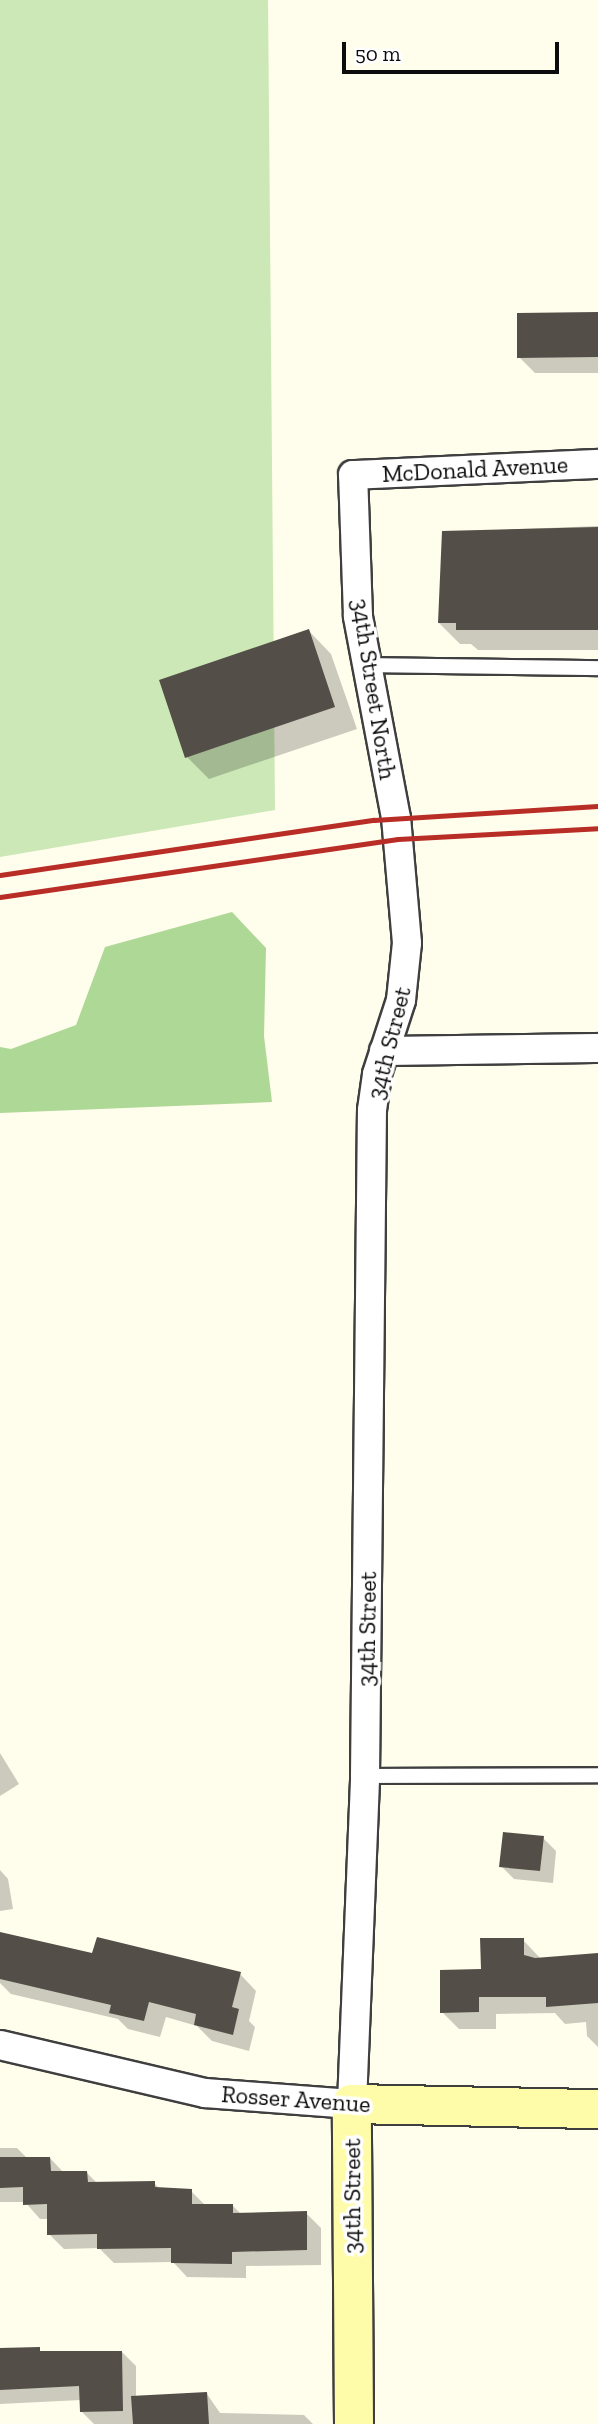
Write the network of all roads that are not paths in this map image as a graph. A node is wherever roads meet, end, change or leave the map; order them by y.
1 (598, 464) edge
2 (353, 475) joint
3 (369, 665) junction
4 (598, 668) edge
5 (397, 828) joint
6 (598, 1048) edge
7 (384, 1051) junction
8 (598, 1775) edge
9 (365, 1776) junction
10 (0, 2045) edge
11 (352, 2104) junction
12 (598, 2109) edge
13 (598, 2129) edge
14 (354, 2424) edge

1 - 2 street, McDonald Avenue
2 - 3 street, 34th Street North
3 - 4 lane
3 - 5 street, 34th Street North
5 - 7 street, 34th Street
6 - 7 street
7 - 9 street, 34th Street
8 - 9 lane
9 - 11 street, 34th Street
10 - 11 street, Rosser Avenue
11 - 12 street, Rosser Avenue
11 - 14 street, 34th Street
12 - 13 lane

